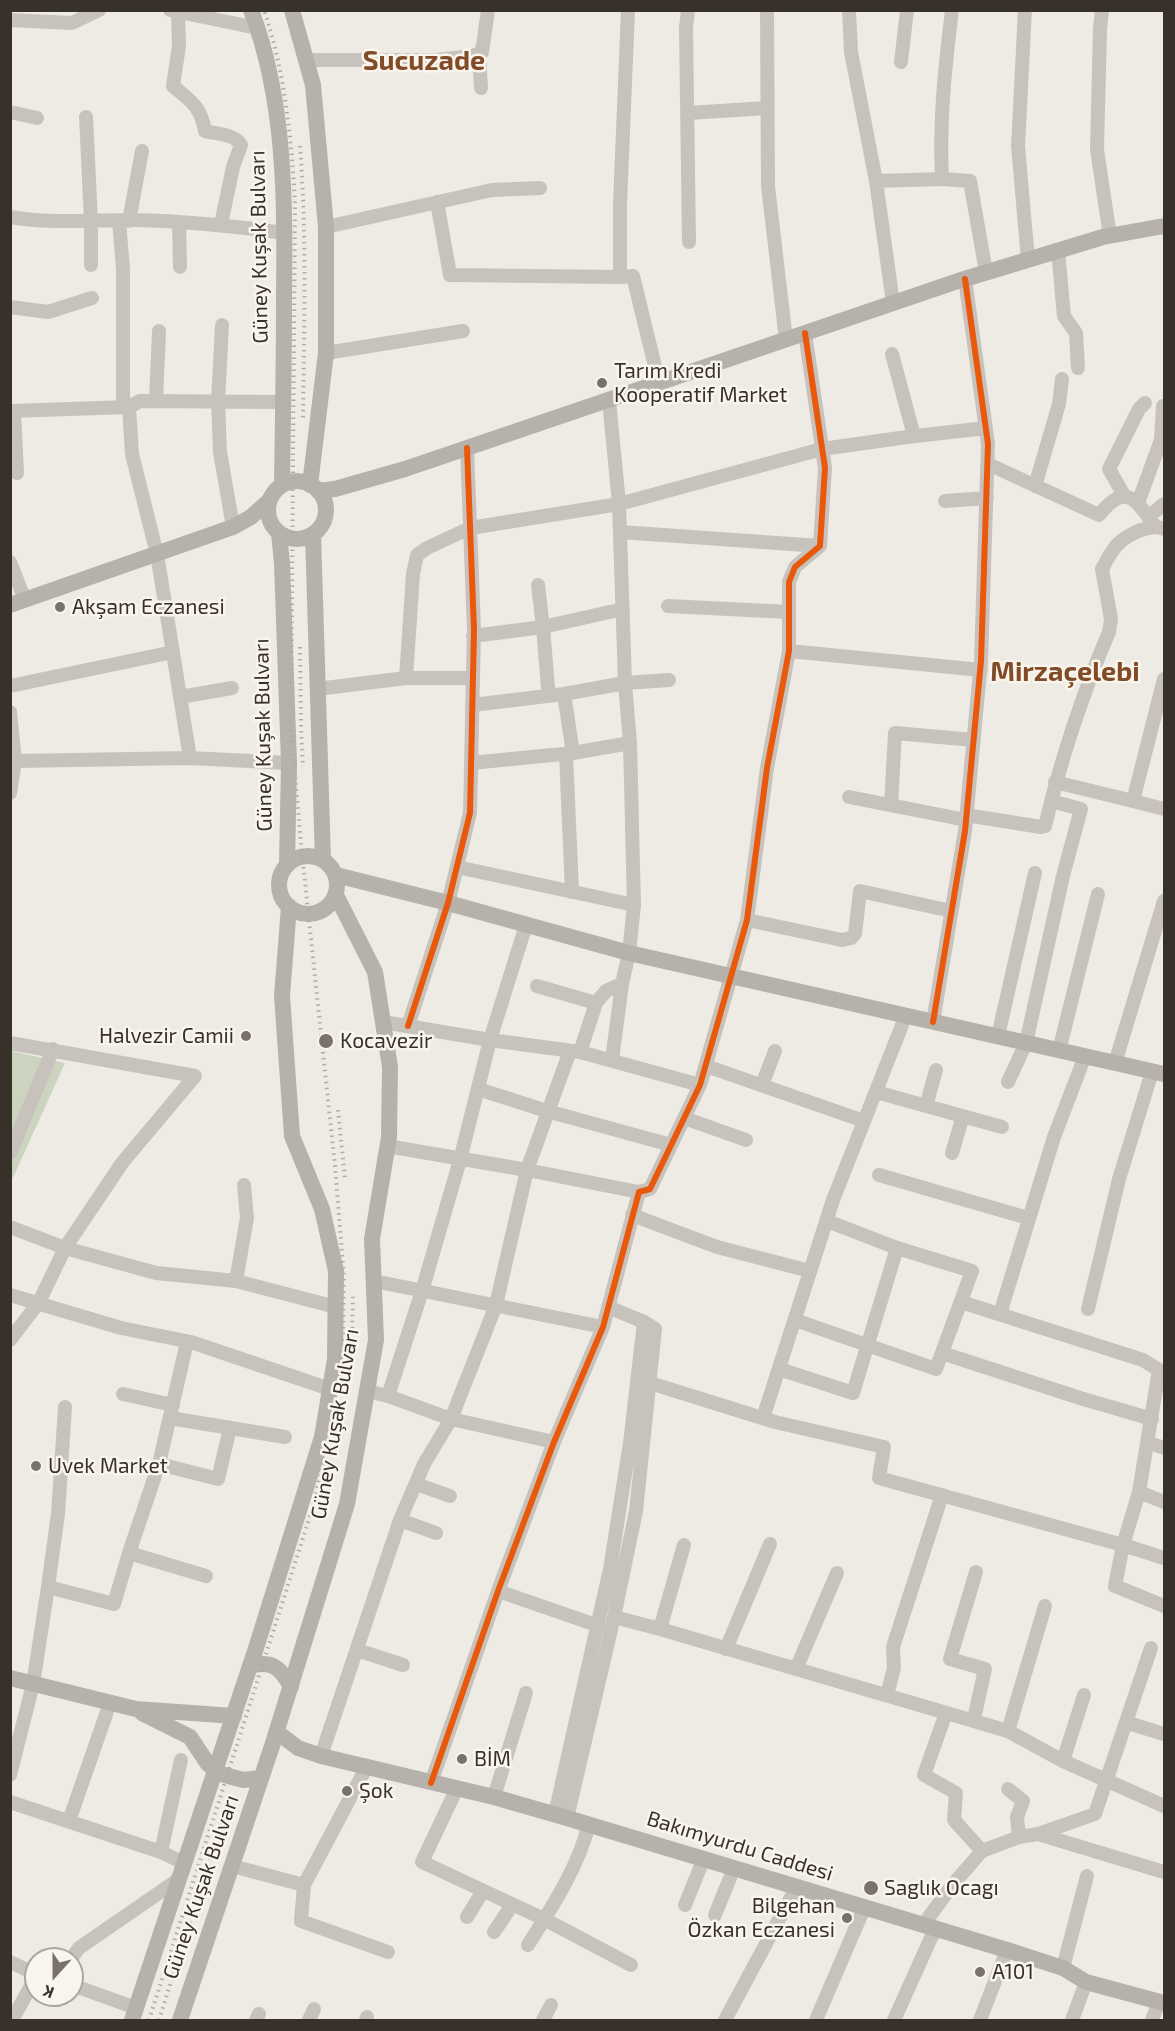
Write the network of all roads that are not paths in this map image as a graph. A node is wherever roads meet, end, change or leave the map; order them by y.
1 (99, 10) edge
2 (251, 10) edge
3 (292, 10) edge
4 (488, 10) edge
5 (628, 10) edge
6 (688, 10) edge
7 (767, 10) edge
8 (849, 10) edge
9 (907, 10) edge
10 (952, 10) edge
11 (1025, 10) edge
12 (1102, 10) edge
13 (174, 11) edge
14 (73, 17) edge
15 (10, 20) edge
16 (257, 28) junction
17 (480, 53) junction
18 (306, 60) junction
19 (901, 62) dead end
20 (481, 88) dead end
21 (767, 108) junction
22 (10, 112) edge
23 (688, 112) junction
24 (86, 117) dead end
25 (38, 118) dead end
26 (142, 151) dead end
27 (942, 179) junction
28 (876, 181) junction
29 (540, 188) dead end
30 (437, 202) junction
31 (10, 217) edge
32 (91, 221) junction
33 (124, 221) junction
34 (179, 222) junction
35 (221, 224) junction
36 (1164, 226) edge
37 (326, 227) junction
38 (284, 232) junction
39 (1110, 236) junction
40 (689, 242) dead end
41 (1058, 251) junction
42 (1028, 260) junction
43 (91, 265) dead end
44 (180, 267) dead end
45 (986, 273) junction
46 (620, 277) junction
47 (965, 279) junction
48 (92, 298) dead end
49 (893, 303) junction
50 (10, 307) edge
51 (222, 325) dead end
52 (159, 331) dead end
53 (463, 331) dead end
54 (805, 333) junction
55 (786, 340) junction
56 (326, 353) junction
57 (892, 354) dead end
58 (1078, 368) dead end
59 (1062, 379) dead end
60 (659, 383) junction
61 (609, 400) junction
62 (156, 401) junction
63 (218, 401) junction
64 (284, 402) junction
65 (1145, 403) dead end
66 (1163, 406) dead end
67 (126, 407) junction
68 (12, 411) edge
69 (986, 428) junction
70 (914, 436) junction
71 (467, 448) junction
72 (822, 449) junction
73 (988, 464) junction
74 (17, 472) dead end
75 (282, 486) junction
76 (1035, 486) junction
77 (314, 488) junction
78 (335, 489) junction
79 (987, 498) junction
80 (270, 500) junction
81 (1132, 500) junction
82 (945, 501) dead end
83 (619, 504) junction
84 (1164, 504) edge
85 (325, 508) junction
86 (251, 518) junction
87 (1156, 524) edge
88 (232, 527) junction
89 (470, 528) junction
90 (276, 530) junction
91 (620, 532) junction
92 (313, 534) junction
93 (820, 546) junction
94 (157, 554) junction
95 (10, 562) edge
96 (538, 585) dead end
97 (18, 602) edge
98 (669, 606) dead end
99 (623, 609) junction
100 (789, 612) junction
101 (543, 627) junction
102 (473, 636) junction
103 (789, 651) junction
104 (173, 652) junction
105 (981, 670) junction
106 (406, 678) junction
107 (473, 678) junction
108 (1164, 679) edge
109 (669, 680) dead end
110 (625, 683) junction
111 (10, 686) edge
112 (232, 688) dead end
113 (548, 688) dead end
114 (317, 689) junction
115 (564, 694) junction
116 (180, 697) junction
117 (472, 705) junction
118 (10, 712) edge
119 (974, 740) junction
120 (630, 744) junction
121 (12, 746) edge
122 (569, 754) junction
123 (190, 758) junction
124 (15, 761) junction
125 (289, 763) junction
126 (471, 763) junction
127 (1055, 782) junction
128 (10, 794) edge
129 (849, 796) dead end
130 (1051, 801) junction
131 (1133, 801) junction
132 (891, 805) junction
133 (1164, 809) edge
134 (966, 818) junction
135 (323, 860) junction
136 (287, 864) junction
137 (457, 867) junction
138 (1035, 873) dead end
139 (336, 875) junction
140 (572, 892) junction
141 (1098, 894) dead end
142 (336, 895) junction
143 (1164, 901) edge
144 (448, 903) junction
145 (634, 905) junction
146 (289, 906) junction
147 (951, 911) junction
148 (747, 920) junction
149 (526, 926) junction
150 (629, 953) junction
151 (730, 977) junction
152 (622, 984) junction
153 (537, 986) dead end
154 (596, 1003) junction
155 (906, 1016) junction
156 (383, 1022) junction
157 (933, 1022) junction
158 (408, 1026) junction
159 (998, 1036) junction
160 (490, 1040) junction
161 (10, 1043) edge
162 (1026, 1043) junction
163 (53, 1049) junction
164 (775, 1051) dead end
165 (1059, 1051) junction
166 (575, 1052) junction
167 (1085, 1056) junction
168 (612, 1060) junction
169 (1115, 1063) junction
170 (706, 1066) junction
171 (936, 1070) dead end
172 (1158, 1073) edge
173 (1008, 1082) dead end
174 (700, 1085) junction
175 (762, 1085) junction
176 (478, 1089) junction
177 (876, 1092) junction
178 (926, 1106) junction
179 (547, 1111) junction
180 (963, 1116) junction
181 (684, 1118) junction
182 (864, 1121) junction
183 (1002, 1127) dead end
184 (746, 1140) dead end
185 (671, 1145) junction
186 (387, 1146) junction
187 (10, 1153) edge
188 (952, 1153) dead end
189 (460, 1160) junction
190 (527, 1170) junction
191 (879, 1175) dead end
192 (244, 1185) dead end
193 (639, 1192) junction
194 (632, 1215) junction
195 (1028, 1218) junction
196 (827, 1221) junction
197 (10, 1227) edge
198 (65, 1248) junction
199 (897, 1248) junction
200 (810, 1271) junction
201 (236, 1281) junction
202 (374, 1281) junction
203 (422, 1291) junction
204 (10, 1295) edge
205 (39, 1302) junction
206 (961, 1302) junction
207 (496, 1305) junction
208 (336, 1306) junction
209 (608, 1308) junction
210 (1088, 1309) dead end
211 (1000, 1314) junction
212 (795, 1320) junction
213 (644, 1322) junction
214 (603, 1327) junction
215 (10, 1340) edge
216 (188, 1342) junction
217 (868, 1345) junction
218 (942, 1353) junction
219 (779, 1369) junction
220 (650, 1383) junction
221 (330, 1389) junction
222 (367, 1391) junction
223 (123, 1394) dead end
224 (388, 1396) junction
225 (1160, 1398) edge
226 (65, 1407) dead end
227 (171, 1412) junction
228 (763, 1418) junction
229 (451, 1419) junction
230 (1152, 1419) junction
231 (230, 1428) junction
232 (285, 1437) dead end
233 (554, 1442) junction
234 (1147, 1442) junction
235 (1164, 1448) edge
236 (159, 1464) junction
237 (416, 1484) junction
238 (1139, 1492) junction
239 (942, 1495) junction
240 (450, 1496) dead end
241 (1164, 1502) edge
242 (400, 1520) junction
243 (436, 1533) dead end
244 (770, 1544) dead end
245 (684, 1545) dead end
246 (1123, 1545) junction
247 (129, 1553) junction
248 (1164, 1558) edge
249 (976, 1572) dead end
250 (837, 1573) dead end
251 (206, 1576) dead end
252 (48, 1587) junction
253 (498, 1591) junction
254 (1045, 1606) dead end
255 (1164, 1606) edge
256 (614, 1617) junction
257 (599, 1626) junction
258 (660, 1629) junction
259 (1151, 1648) dead end
260 (726, 1649) junction
261 (357, 1650) junction
262 (403, 1665) dead end
263 (250, 1666) junction
264 (796, 1670) junction
265 (10, 1678) edge
266 (33, 1684) junction
267 (291, 1687) junction
268 (526, 1693) dead end
269 (887, 1695) junction
270 (1084, 1695) dead end
271 (110, 1703) junction
272 (136, 1709) junction
273 (946, 1713) junction
274 (234, 1716) junction
275 (974, 1719) junction
276 (1128, 1723) junction
277 (1008, 1731) junction
278 (277, 1732) junction
279 (1164, 1734) edge
280 (298, 1748) junction
281 (271, 1750) junction
282 (321, 1756) junction
283 (181, 1760) dead end
284 (1063, 1761) junction
285 (367, 1766) junction
286 (215, 1770) junction
287 (10, 1774) edge
288 (261, 1778) junction
289 (1107, 1781) junction
290 (431, 1783) junction
291 (457, 1788) junction
292 (1008, 1789) dead end
293 (494, 1797) junction
294 (10, 1802) edge
295 (1164, 1806) edge
296 (561, 1816) junction
297 (69, 1821) junction
298 (589, 1824) junction
299 (1038, 1834) junction
300 (1019, 1837) junction
301 (982, 1851) junction
302 (161, 1852) junction
303 (704, 1858) junction
304 (232, 1866) junction
305 (734, 1868) junction
306 (182, 1871) junction
307 (1164, 1872) edge
308 (1087, 1876) dead end
309 (304, 1885) junction
310 (797, 1886) junction
311 (483, 1891) junction
312 (512, 1905) junction
313 (685, 1905) dead end
314 (865, 1906) junction
315 (715, 1915) dead end
316 (467, 1917) dead end
317 (544, 1919) junction
318 (929, 1927) junction
319 (494, 1932) dead end
320 (528, 1945) dead end
321 (80, 1947) edge
322 (1007, 1950) junction
323 (388, 1952) dead end
324 (10, 1962) edge
325 (631, 1965) dead end
326 (1063, 1968) junction
327 (24, 1970) edge
328 (1086, 1982) junction
329 (84, 1991) edge
330 (24, 1998) edge
331 (1162, 2003) edge
332 (551, 2005) dead end
333 (134, 2014) edge
334 (12, 2020) edge
335 (180, 2020) edge
336 (543, 2020) edge
337 (725, 2020) edge
338 (816, 2020) edge
339 (894, 2020) edge
340 (980, 2020) edge
341 (1072, 2020) edge
342 (1152, 2020) edge

1 - 14 street
2 - 16 main road, Güney Kuşak Bulvarı
3 - 18 main road
4 - 17 street
5 - 46 street
6 - 23 street
7 - 21 street
8 - 28 street
9 - 19 street
10 - 27 street
11 - 42 street
12 - 39 street
13 - 16 street
13 - 35 street
14 - 15 street
16 - 38 main road, Güney Kuşak Bulvarı
17 - 18 street
17 - 20 street
18 - 37 main road
21 - 23 street
21 - 55 street
22 - 25 street
23 - 40 street
24 - 32 street
26 - 33 street
27 - 28 street
27 - 45 street
28 - 49 street
29 - 30 street
30 - 37 street
30 - 46 street
31 - 32 street
32 - 33 street
32 - 43 street
33 - 34 street
33 - 67 street
34 - 35 street
34 - 44 street
35 - 38 street
36 - 39 main road
37 - 56 main road
38 - 64 main road, Güney Kuşak Bulvarı
39 - 41 main road
41 - 42 main road
41 - 58 street
42 - 45 main road
45 - 47 main road
46 - 60 street
47 - 49 main road
47 - 69 street
48 - 50 street
49 - 54 main road
51 - 63 street
52 - 62 street
53 - 56 street
54 - 55 main road
54 - 72 street
55 - 60 main road
56 - 77 main road
57 - 70 street
59 - 76 street
60 - 61 main road
61 - 71 main road
61 - 83 street
62 - 63 street
62 - 67 street
63 - 64 street
63 - 88 street
64 - 75 main road, Güney Kuşak Bulvarı
65 - 81 street
66 - 81 street
67 - 68 street
67 - 94 street
68 - 74 street
69 - 70 street
69 - 73 street
70 - 72 street
71 - 78 main road
71 - 89 street
72 - 83 street
72 - 93 street
73 - 76 street
73 - 79 street
75 - 77 main road
75 - 80 main road
76 - 81 street
77 - 78 main road
77 - 85 main road
78 - 85 main road
79 - 82 street
79 - 105 street
80 - 86 main road
80 - 90 main road
81 - 87 street
83 - 89 street
83 - 91 street
84 - 87 street
85 - 92 main road
86 - 88 main road
86 - 90 main road
87 - 127 street
88 - 94 main road
89 - 102 street
89 - 106 street
90 - 92 main road
90 - 125 main road, Güney Kuşak Bulvarı
91 - 93 street
91 - 99 street
92 - 114 main road
93 - 100 street
94 - 97 main road
94 - 104 street
95 - 97 street
96 - 101 street
98 - 100 street
99 - 101 street
99 - 110 street
100 - 103 street
101 - 102 street
101 - 113 street
102 - 107 street
103 - 105 street
103 - 148 street
104 - 111 street
104 - 116 street
105 - 119 street
106 - 107 street
106 - 114 street
107 - 117 street
108 - 131 street
109 - 110 street
110 - 115 street
110 - 120 street
112 - 116 street
114 - 135 main road
115 - 117 street
115 - 122 street
116 - 123 street
117 - 126 street
118 - 121 street
119 - 132 street
119 - 134 street
120 - 122 street
120 - 145 street
121 - 124 street
122 - 126 street
122 - 140 street
123 - 124 street
123 - 125 street
124 - 128 street
125 - 136 main road, Güney Kuşak Bulvarı
126 - 137 street
127 - 130 street
127 - 131 street
129 - 132 street
130 - 134 street
130 - 162 street
131 - 133 street
132 - 134 street
134 - 147 street
135 - 136 main road
135 - 139 main road
136 - 146 main road
137 - 140 street
137 - 144 street
138 - 159 street
139 - 142 main road
139 - 144 main road
140 - 145 street
141 - 165 street
142 - 146 main road
142 - 156 main road, Güney Kuşak Bulvarı
143 - 169 street
144 - 149 main road
144 - 158 street
145 - 150 street
146 - 208 main road, Güney Kuşak Bulvarı
147 - 148 street
147 - 157 street
148 - 151 street
149 - 150 main road
149 - 160 street
150 - 151 main road
150 - 152 street
151 - 155 main road
151 - 170 street
152 - 154 street
152 - 168 street
153 - 154 street
154 - 166 street
155 - 157 main road
155 - 177 street
156 - 158 street
156 - 186 main road, Güney Kuşak Bulvarı
157 - 159 main road
158 - 160 street
159 - 162 main road
160 - 166 street
160 - 176 street
161 - 163 street
162 - 165 main road
162 - 173 street
163 - 187 street
163 - 198 street
164 - 175 street
165 - 167 main road
166 - 168 street
166 - 179 street
167 - 169 main road
167 - 195 street
168 - 174 street
169 - 172 main road
170 - 174 street
170 - 175 street
171 - 178 street
172 - 210 street
174 - 181 street
175 - 182 street
176 - 179 street
176 - 189 street
177 - 178 street
177 - 182 street
178 - 180 street
179 - 185 street
179 - 190 street
180 - 183 street
180 - 188 street
181 - 184 street
181 - 185 street
182 - 196 street
185 - 193 street
186 - 189 street
186 - 202 main road, Güney Kuşak Bulvarı
189 - 190 street
189 - 203 street
190 - 193 street
190 - 207 street
191 - 195 street
192 - 201 street
193 - 194 street
194 - 200 street
194 - 209 street
195 - 211 street
196 - 199 street
196 - 200 street
197 - 198 street
198 - 201 street
198 - 205 street
199 - 206 street
199 - 217 street
200 - 212 street
201 - 208 street
202 - 203 street
202 - 222 main road, Güney Kuşak Bulvarı
203 - 207 street
203 - 224 street
204 - 205 street
205 - 215 street
205 - 216 street
206 - 211 street
206 - 218 street
207 - 214 street
207 - 229 street
208 - 221 main road, Güney Kuşak Bulvarı
209 - 213 street
209 - 214 street
211 - 225 street
212 - 217 street
212 - 219 street
213 - 220 street
213 - 257 street
214 - 233 street
216 - 221 street
216 - 227 street
217 - 218 street
217 - 219 street
218 - 230 street
219 - 228 street
220 - 228 street
220 - 256 street
221 - 263 main road, Güney Kuşak Bulvarı
222 - 224 street
222 - 267 main road, Güney Kuşak Bulvarı
223 - 227 street
224 - 229 street
225 - 230 street
226 - 252 street
227 - 231 street
227 - 236 street
228 - 239 street
229 - 233 street
229 - 237 street
230 - 234 street
231 - 232 street
231 - 236 street
233 - 253 street
234 - 235 street
234 - 238 street
236 - 247 street
237 - 240 street
237 - 242 street
238 - 241 street
238 - 246 street
239 - 246 street
239 - 269 street
242 - 243 street
242 - 261 street
244 - 260 street
245 - 258 street
246 - 248 street
246 - 255 street
247 - 251 street
247 - 252 street
249 - 275 street
250 - 264 street
252 - 266 street
253 - 257 street
253 - 290 street
254 - 277 street
256 - 258 street
256 - 296 street
257 - 296 street
258 - 260 street
259 - 276 street
260 - 264 street
261 - 262 street
261 - 282 street
263 - 267 main road
263 - 274 main road, Güney Kuşak Bulvarı
264 - 269 street
265 - 266 main road
266 - 271 main road
266 - 287 street
267 - 278 main road, Güney Kuşak Bulvarı
268 - 293 street
269 - 273 street
270 - 284 street
271 - 272 main road
271 - 297 street
272 - 274 main road
272 - 286 main road
273 - 275 street
273 - 301 street
274 - 286 main road, Güney Kuşak Bulvarı
275 - 277 street
276 - 279 street
276 - 289 street
277 - 284 street
278 - 280 main road
278 - 281 main road, Güney Kuşak Bulvarı
280 - 281 main road
280 - 282 main road, Bakımyurdu Caddesi
281 - 288 main road, Güney Kuşak Bulvarı
282 - 285 main road, Bakımyurdu Caddesi
283 - 302 street
284 - 289 street
285 - 290 main road, Bakımyurdu Caddesi
285 - 309 street
286 - 288 main road
286 - 306 main road, Güney Kuşak Bulvarı
288 - 304 main road, Güney Kuşak Bulvarı
289 - 295 street
289 - 299 street
290 - 291 main road, Bakımyurdu Caddesi
291 - 293 main road, Bakımyurdu Caddesi
291 - 311 street
292 - 300 street
293 - 296 main road, Bakımyurdu Caddesi
294 - 297 street
296 - 298 main road, Bakımyurdu Caddesi
297 - 302 street
298 - 303 main road, Bakımyurdu Caddesi
298 - 317 street
299 - 300 street
299 - 307 street
300 - 301 street
301 - 318 street
302 - 306 street
303 - 305 main road, Bakımyurdu Caddesi
303 - 313 street
304 - 309 street
304 - 335 main road, Güney Kuşak Bulvarı
305 - 310 main road, Bakımyurdu Caddesi
305 - 315 street
306 - 321 street
306 - 333 main road, Güney Kuşak Bulvarı
308 - 326 street
309 - 323 street
310 - 314 main road, Bakımyurdu Caddesi
310 - 337 street
311 - 312 street
311 - 316 street
312 - 317 street
312 - 319 street
314 - 318 main road, Bakımyurdu Caddesi
314 - 338 street
317 - 320 street
317 - 325 street
318 - 322 main road, Bakımyurdu Caddesi
318 - 339 street
322 - 326 main road, Bakımyurdu Caddesi
322 - 340 street
324 - 327 street
326 - 328 main road, Bakımyurdu Caddesi
328 - 331 main road, Bakımyurdu Caddesi
328 - 341 street
329 - 333 street
330 - 334 street
331 - 342 street
332 - 336 street

